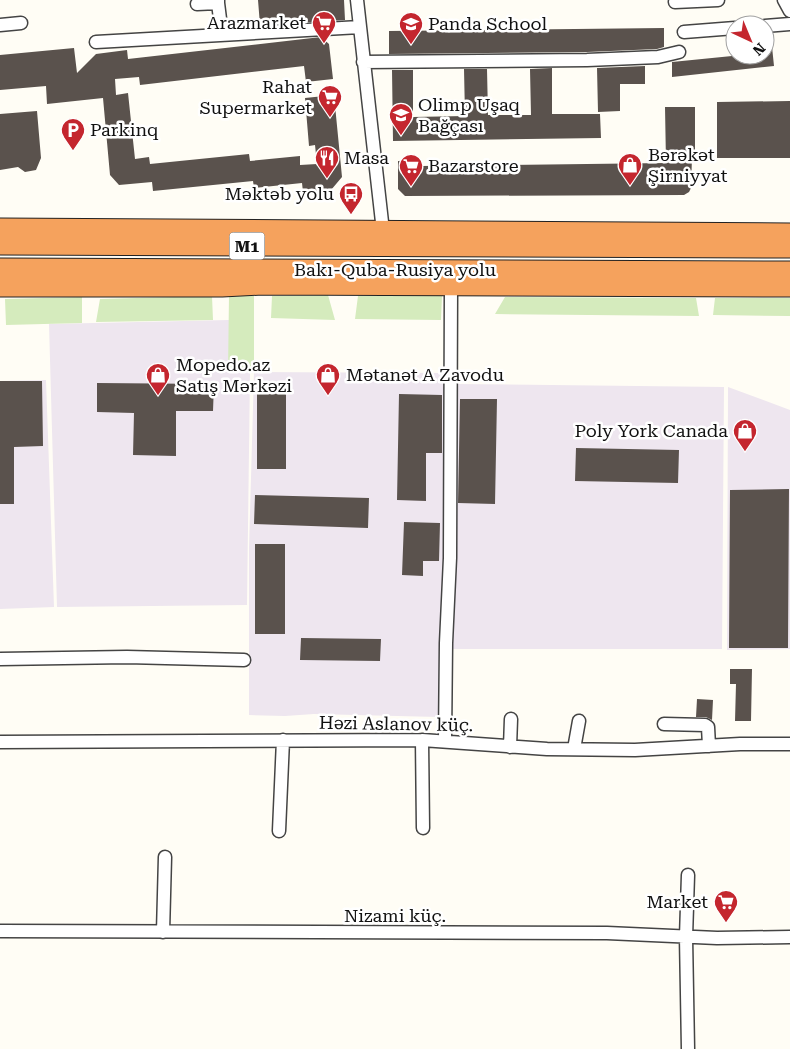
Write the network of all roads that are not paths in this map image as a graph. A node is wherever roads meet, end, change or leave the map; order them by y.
1 (357, 0) edge
2 (718, 0) edge
3 (784, 0) edge
4 (218, 2) edge
5 (675, 2) dead end
6 (197, 4) dead end
7 (790, 11) edge
8 (21, 23) dead end
9 (790, 24) edge
10 (0, 25) edge
11 (775, 25) edge
12 (360, 27) junction
13 (725, 29) edge
14 (684, 32) dead end
15 (222, 35) junction
16 (96, 42) dead end
17 (679, 52) dead end
18 (363, 62) junction
19 (0, 228) edge
20 (383, 231) junction
21 (790, 233) edge
22 (0, 245) edge
23 (790, 248) edge
24 (0, 269) edge
25 (790, 271) edge
26 (0, 287) edge
27 (93, 287) junction
28 (451, 287) junction
29 (790, 287) edge
30 (0, 659) edge
31 (244, 660) dead end
32 (511, 719) dead end
33 (579, 721) dead end
34 (664, 724) dead end
35 (283, 740) junction
36 (422, 740) junction
37 (446, 740) junction
38 (0, 742) edge
39 (790, 744) edge
40 (709, 746) junction
41 (510, 747) junction
42 (574, 749) junction
43 (423, 828) dead end
44 (279, 830) dead end
45 (165, 857) dead end
46 (688, 875) dead end
47 (0, 931) edge
48 (163, 932) junction
49 (686, 937) junction
50 (790, 937) edge
51 (688, 1049) edge

1 - 12 street
2 - 5 street
3 - 7 street
4 - 6 street
4 - 15 street
8 - 10 street
9 - 11 street
12 - 15 street
12 - 18 street
13 - 14 street
15 - 16 street
17 - 18 street
18 - 20 street
19 - 20 highway
20 - 21 highway
22 - 23 highway, Bakı-Quba-Rusiya yolu / M1
24 - 25 highway, Bakı-Quba-Rusiya yolu / M1
24 - 27 highway
26 - 27 highway
27 - 28 highway
28 - 29 highway
28 - 37 street
30 - 31 street
32 - 41 street
33 - 42 street
34 - 40 street
35 - 36 street, Həzi Aslanov küç.
35 - 38 street, Həzi Aslanov küç.
35 - 44 street
36 - 37 street, Həzi Aslanov küç.
36 - 43 street
37 - 41 street, Həzi Aslanov küç.
39 - 40 street, Həzi Aslanov küç.
40 - 42 street, Həzi Aslanov küç.
41 - 42 street, Həzi Aslanov küç.
45 - 48 street
46 - 49 street
47 - 48 street, Nizami küç.
48 - 49 street, Nizami küç.
49 - 50 street, Nizami küç.
49 - 51 street

